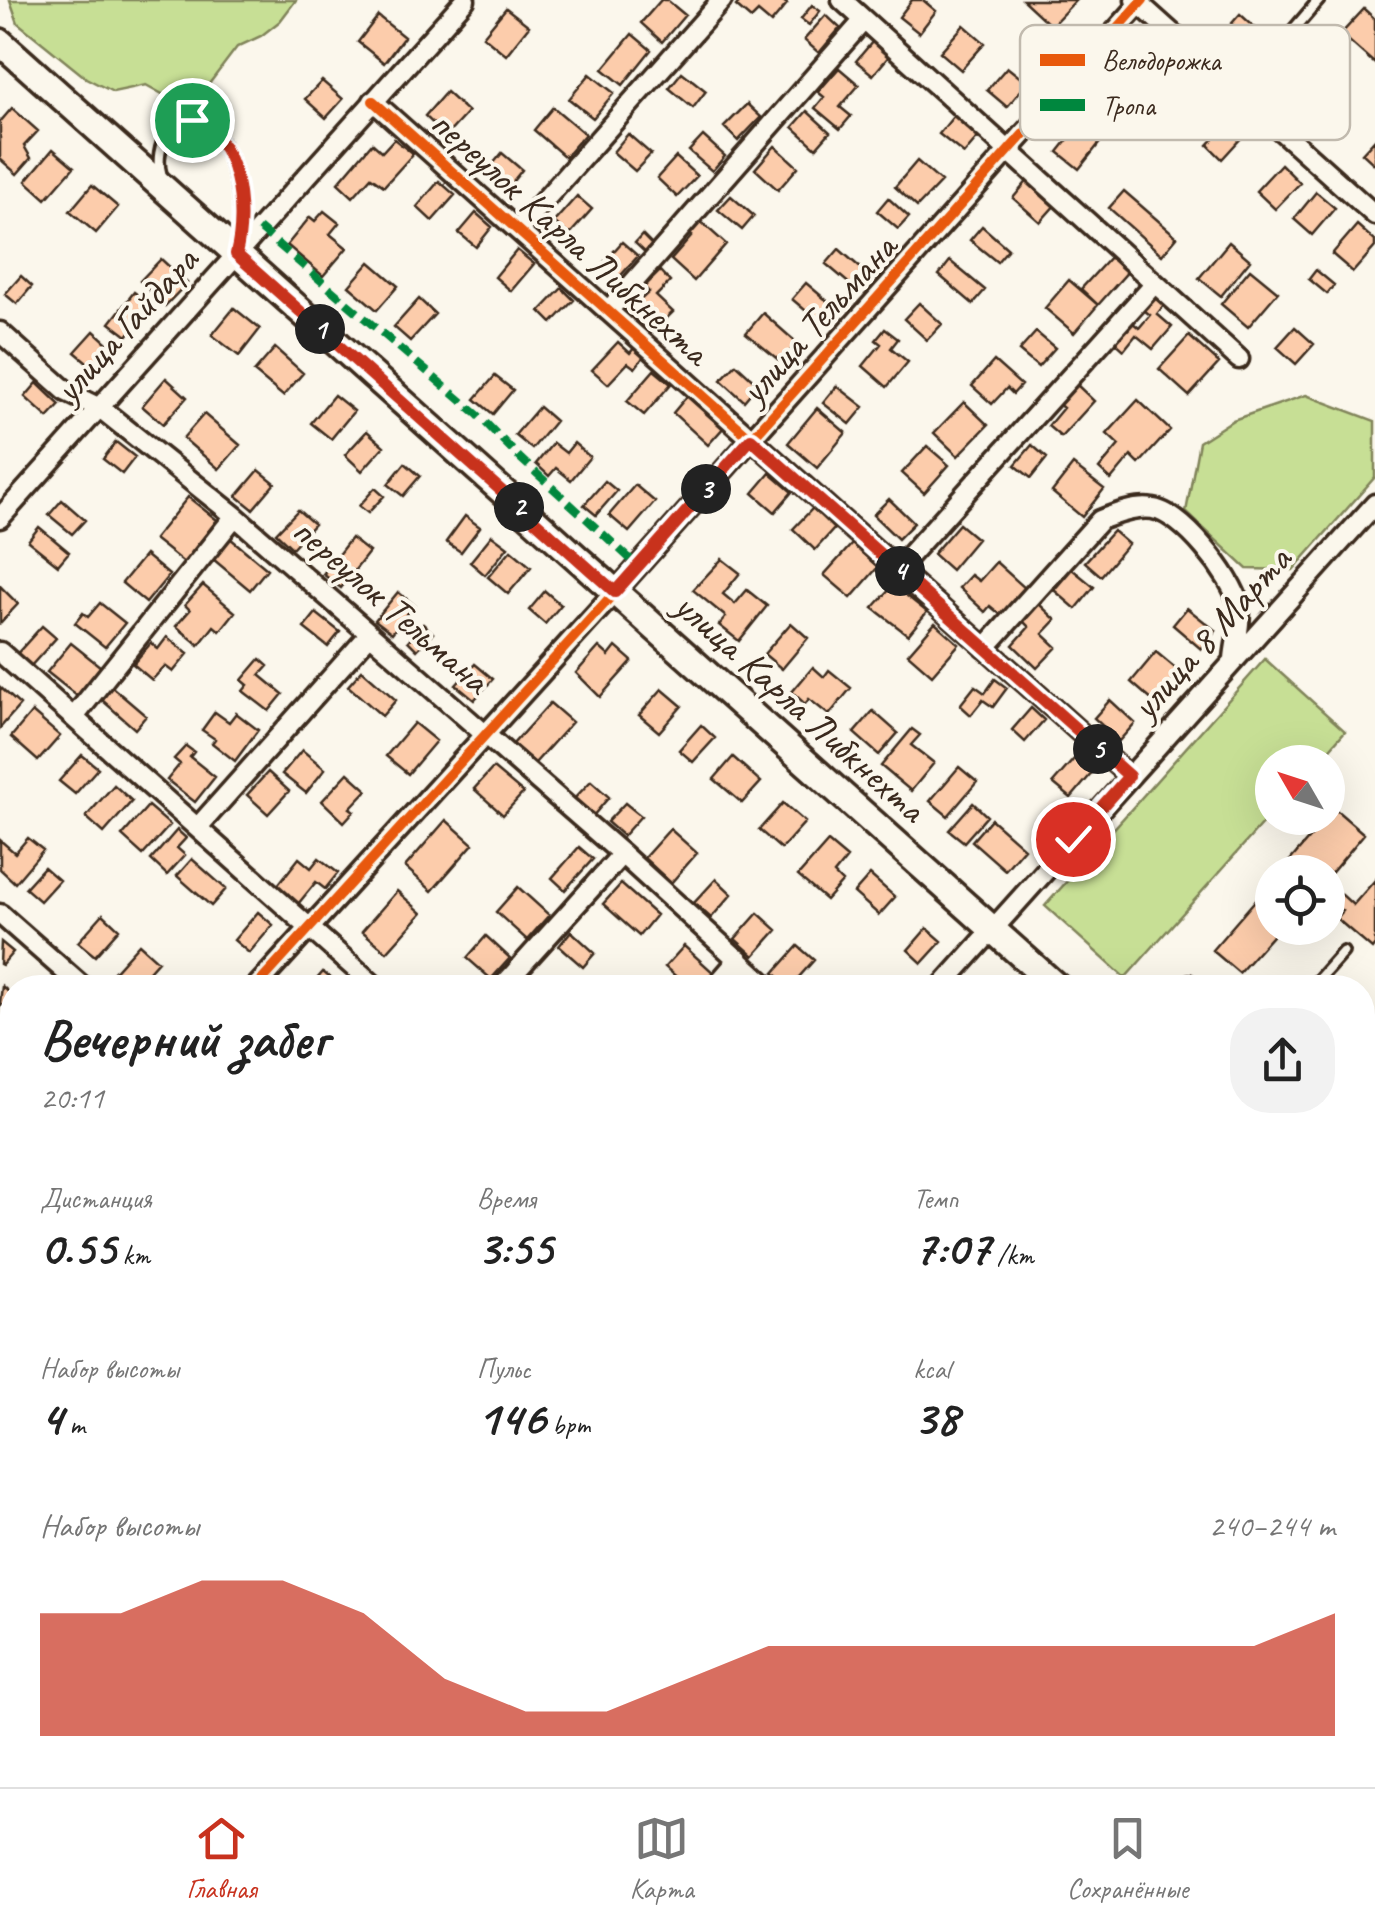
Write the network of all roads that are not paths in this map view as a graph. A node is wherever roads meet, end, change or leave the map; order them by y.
1 (465, 0) edge
2 (722, 0) edge
3 (842, 0) edge
4 (1319, 0) edge
5 (1139, 1) edge
6 (864, 20) junction
7 (1118, 25) edge
8 (1165, 25) edge
9 (1298, 25) edge
10 (0, 42) edge
11 (373, 101) junction
12 (1020, 136) edge
13 (1291, 140) edge
14 (1008, 150) junction
15 (174, 198) junction
16 (1375, 215) edge
17 (518, 230) junction
18 (236, 254) junction
19 (1154, 284) junction
20 (608, 311) junction
21 (0, 332) edge
22 (1239, 359) dead end
23 (100, 408) junction
24 (751, 439) junction
25 (1375, 504) edge
26 (235, 516) junction
27 (0, 518) edge
28 (897, 569) junction
29 (615, 592) junction
30 (370, 634) junction
31 (985, 648) junction
32 (0, 652) edge
33 (1234, 660) junction
34 (74, 717) junction
35 (486, 734) junction
36 (1129, 776) junction
37 (198, 827) junction
38 (622, 854) junction
39 (0, 914) edge
40 (310, 927) junction
41 (992, 929) junction
42 (1342, 952) dead end
43 (739, 959) junction
44 (69, 975) edge
45 (267, 975) edge
46 (363, 975) edge
47 (514, 975) edge
48 (725, 975) edge
49 (756, 975) edge
50 (951, 975) edge
51 (1043, 975) edge
52 (1322, 975) edge

1 - 11 street, улица Гайдара
2 - 17 street
3 - 6 street
4 - 9 lane
5 - 7 street, улица Тельмана
5 - 8 street
6 - 14 street
6 - 20 street
10 - 15 main road, улица Карла Либкнехта
11 - 17 street, переулок Карла Либкнехта
11 - 18 street, улица Гайдара
12 - 14 street, улица Тельмана
13 - 16 street
14 - 19 street
14 - 24 street, улица Тельмана
15 - 18 main road, улица Карла Либкнехта
15 - 18 lane
17 - 20 street, переулок Карла Либкнехта
18 - 23 street, улица Гайдара
18 - 29 main road, улица Карла Либкнехта
19 - 22 street
19 - 28 street
20 - 24 street, переулок Карла Либкнехта
21 - 23 street, переулок Тельмана
23 - 26 street, переулок Тельмана
23 - 27 street, улица Гайдара
24 - 28 street, переулок Карла Либкнехта
24 - 29 street, улица Тельмана
25 - 33 street, улица 8 Марта
26 - 30 street, переулок Тельмана
26 - 34 street
28 - 31 street, переулок Карла Либкнехта
29 - 35 street, улица Тельмана
29 - 41 main road, улица Карла Либкнехта
30 - 35 street, переулок Тельмана
30 - 37 street
31 - 33 street
31 - 36 street, переулок Карла Либкнехта
32 - 34 street
33 - 36 street, улица 8 Марта
34 - 37 street
35 - 38 street, переулок Тельмана
35 - 40 street, улица Тельмана
36 - 41 street, улица 8 Марта
37 - 40 street
38 - 43 street, переулок Тельмана
38 - 47 street
39 - 44 street
40 - 45 street, улица Тельмана
40 - 46 street
41 - 50 street, улица 8 Марта
41 - 51 main road, улица Карла Либкнехта
42 - 52 lane
43 - 48 street
43 - 49 street, переулок Тельмана

